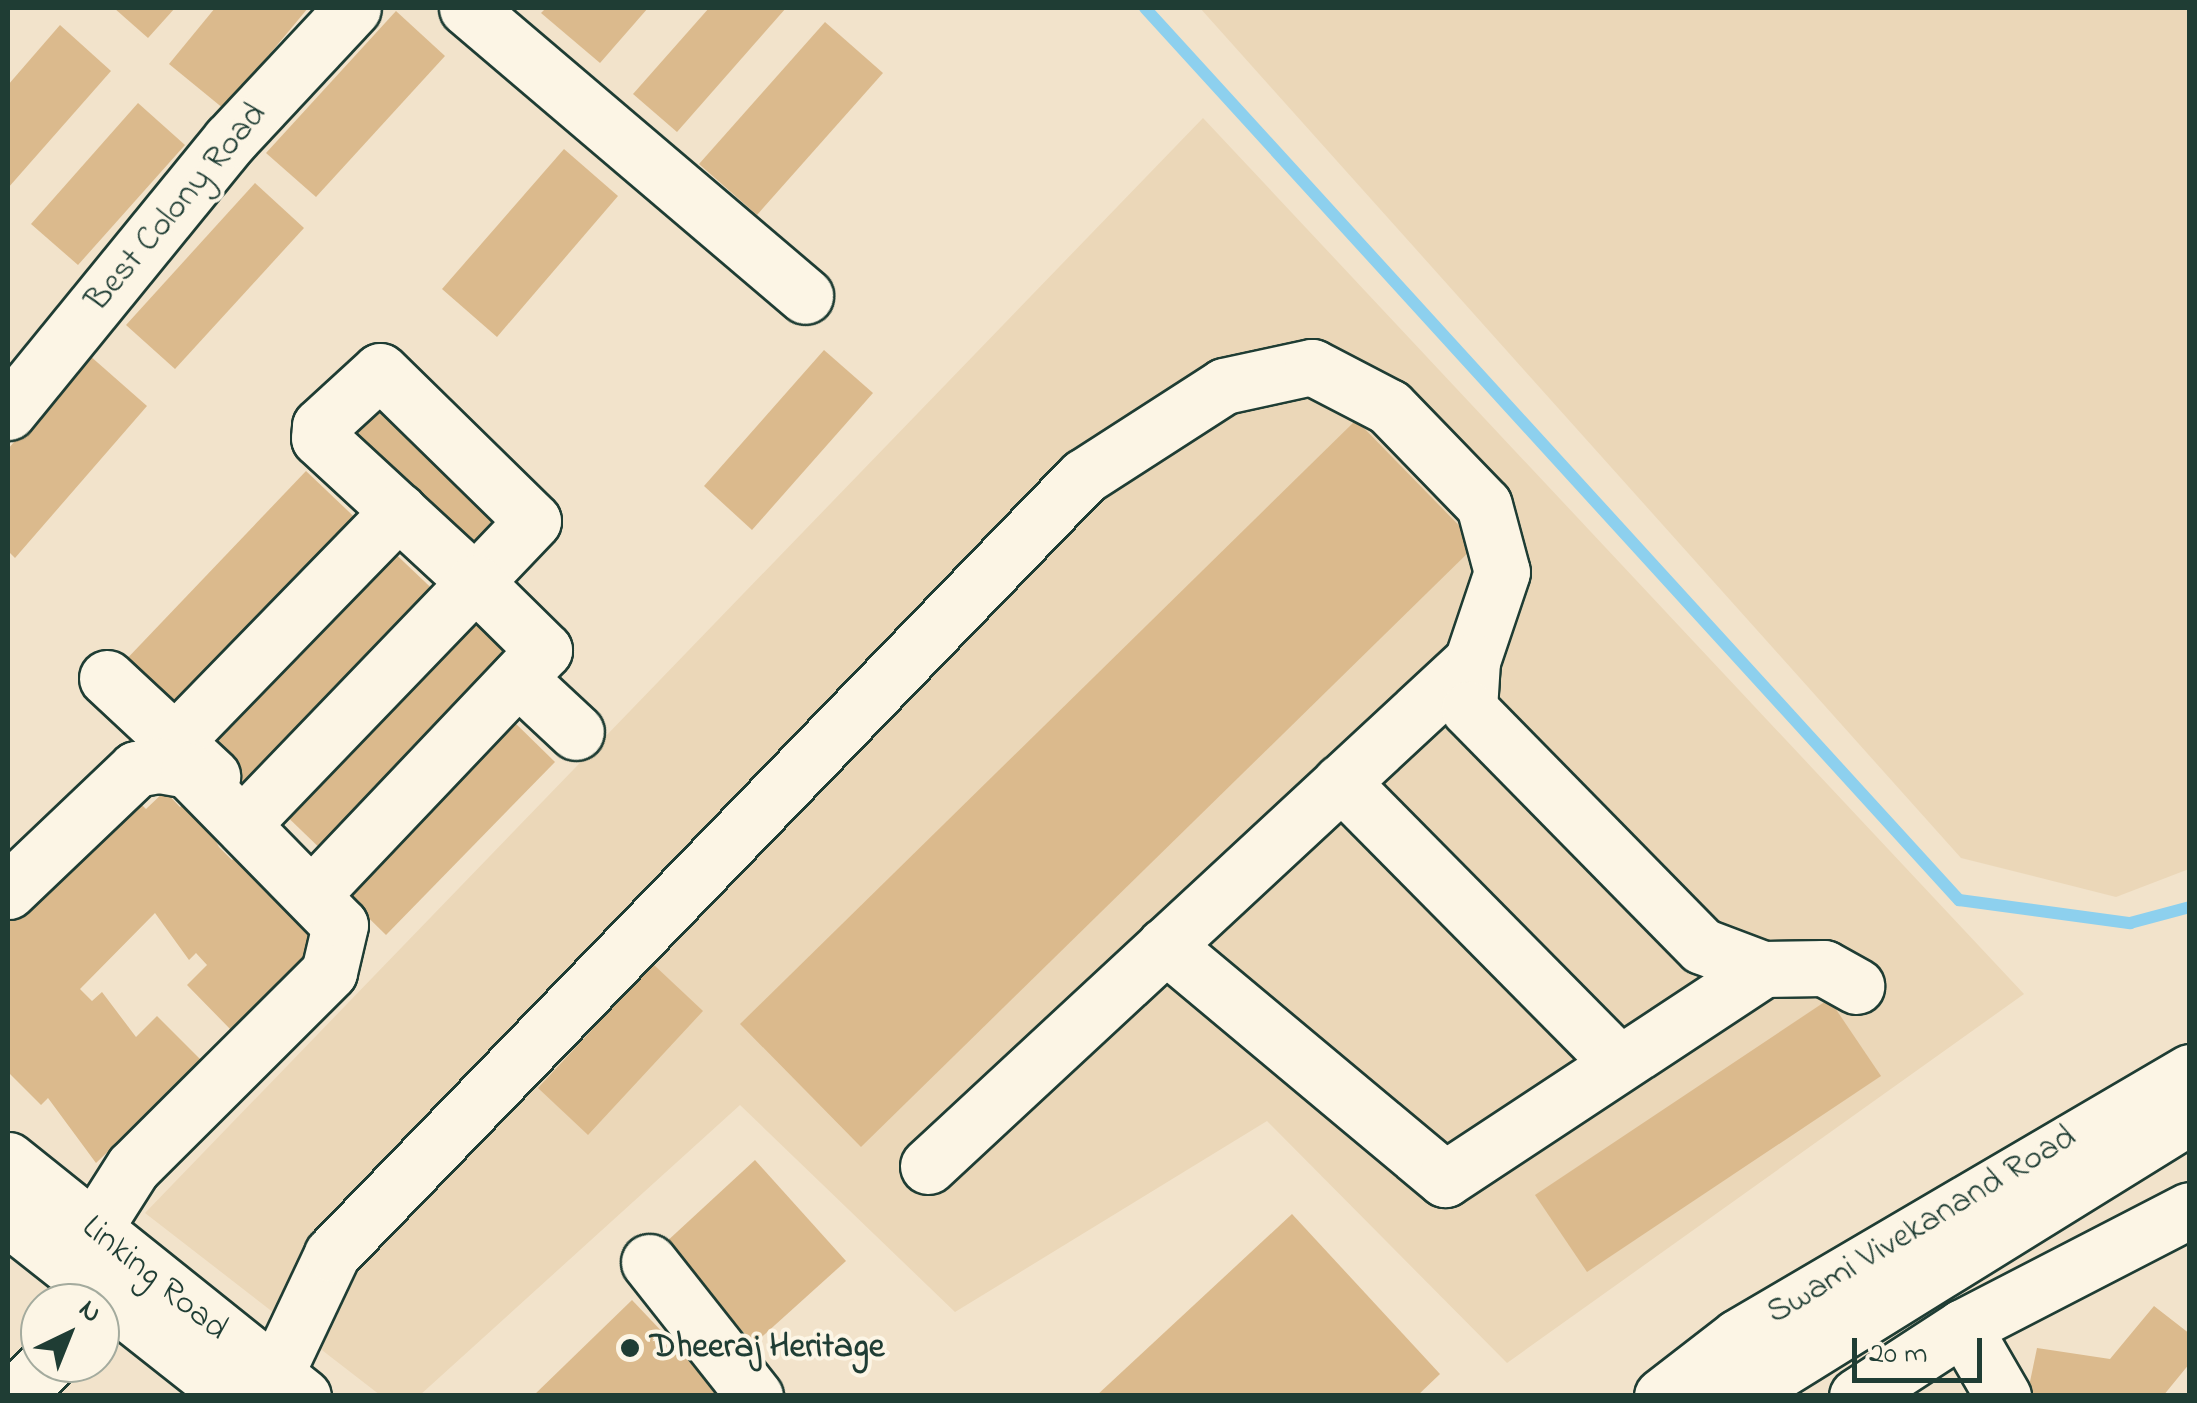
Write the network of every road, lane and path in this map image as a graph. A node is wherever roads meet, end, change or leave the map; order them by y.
1 (353, 8) edge
2 (468, 8) edge
3 (805, 296) dead end
4 (8, 412) edge
5 (399, 512) junction
6 (475, 582) junction
7 (1472, 661) junction
8 (107, 678) dead end
9 (518, 678) junction
10 (576, 732) dead end
11 (174, 741) junction
12 (1341, 782) junction
13 (253, 813) junction
14 (325, 881) junction
15 (8, 891) edge
16 (1165, 945) junction
17 (1763, 968) junction
18 (1856, 986) dead end
19 (1615, 1059) junction
20 (2190, 1072) edge
21 (2190, 1116) edge
22 (8, 1160) edge
23 (928, 1166) dead end
24 (2040, 1181) junction
25 (2190, 1210) edge
26 (8, 1218) edge
27 (649, 1262) dead end
28 (96, 1271) edge
29 (1963, 1328) junction
30 (269, 1390) edge
31 (755, 1396) edge
32 (1662, 1396) edge
33 (1738, 1396) edge
34 (1857, 1396) edge
35 (2003, 1396) edge

1 - 4 street, Best Colony Road
2 - 3 street
5 - 6 street
5 - 6 street
5 - 11 street
6 - 9 street
6 - 13 street
7 - 12 street
7 - 17 street
7 - 30 street
8 - 11 street
9 - 10 street
9 - 14 street
11 - 13 street
12 - 16 street
12 - 19 street
13 - 14 street
14 - 28 street
15 - 28 street
16 - 19 street
16 - 23 street
17 - 18 street
17 - 19 street
20 - 24 street, Swami Vivekanand Road
21 - 24 street, Swami Vivekanand Road
22 - 28 street, Linking Road
24 - 32 street, Swami Vivekanand Road
24 - 33 street, Swami Vivekanand Road
25 - 29 street
26 - 28 street, Linking Road
27 - 31 street
28 - 30 street, Linking Road
29 - 34 street
29 - 35 street

